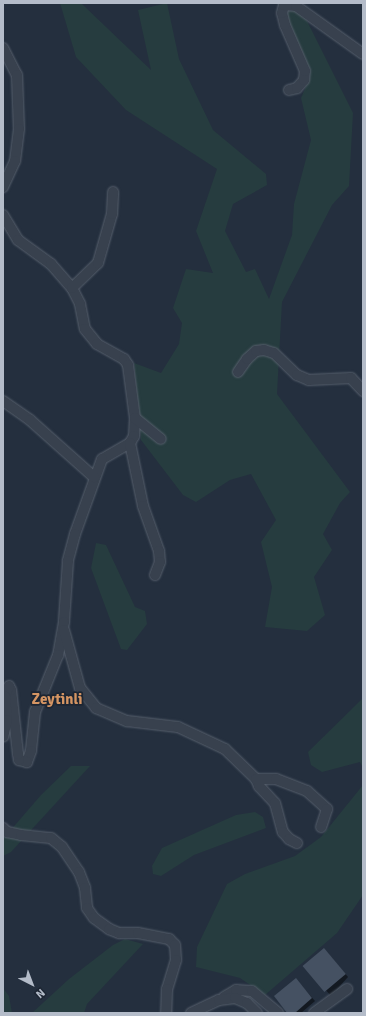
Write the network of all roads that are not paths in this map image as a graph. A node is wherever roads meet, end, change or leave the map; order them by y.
1 (284, 4) edge
2 (3, 48) edge
3 (363, 54) edge
4 (289, 90) dead end
5 (3, 187) edge
6 (113, 192) dead end
7 (3, 215) edge
8 (72, 288) junction
9 (238, 372) dead end
10 (363, 391) edge
11 (3, 401) edge
12 (135, 418) junction
13 (160, 439) dead end
14 (130, 443) junction
15 (94, 478) junction
16 (155, 575) dead end
17 (63, 628) junction
18 (6, 682) edge
19 (3, 737) edge
20 (256, 779) junction
21 (321, 827) dead end
22 (3, 828) edge
23 (297, 843) dead end
24 (347, 988) dead end
25 (219, 1000) junction
26 (166, 1013) edge
27 (191, 1013) edge
28 (257, 1013) edge
29 (278, 1013) edge
30 (314, 1013) edge

1 - 3 street
1 - 4 street
2 - 5 street
6 - 8 street
7 - 8 street
8 - 12 street
9 - 10 street
11 - 15 street
12 - 13 street
12 - 14 street
14 - 15 street
14 - 16 street
15 - 17 street
17 - 18 street
17 - 20 street
18 - 19 street
20 - 21 street
20 - 23 street
22 - 26 street
24 - 30 street
25 - 27 street
25 - 28 street
25 - 29 street

